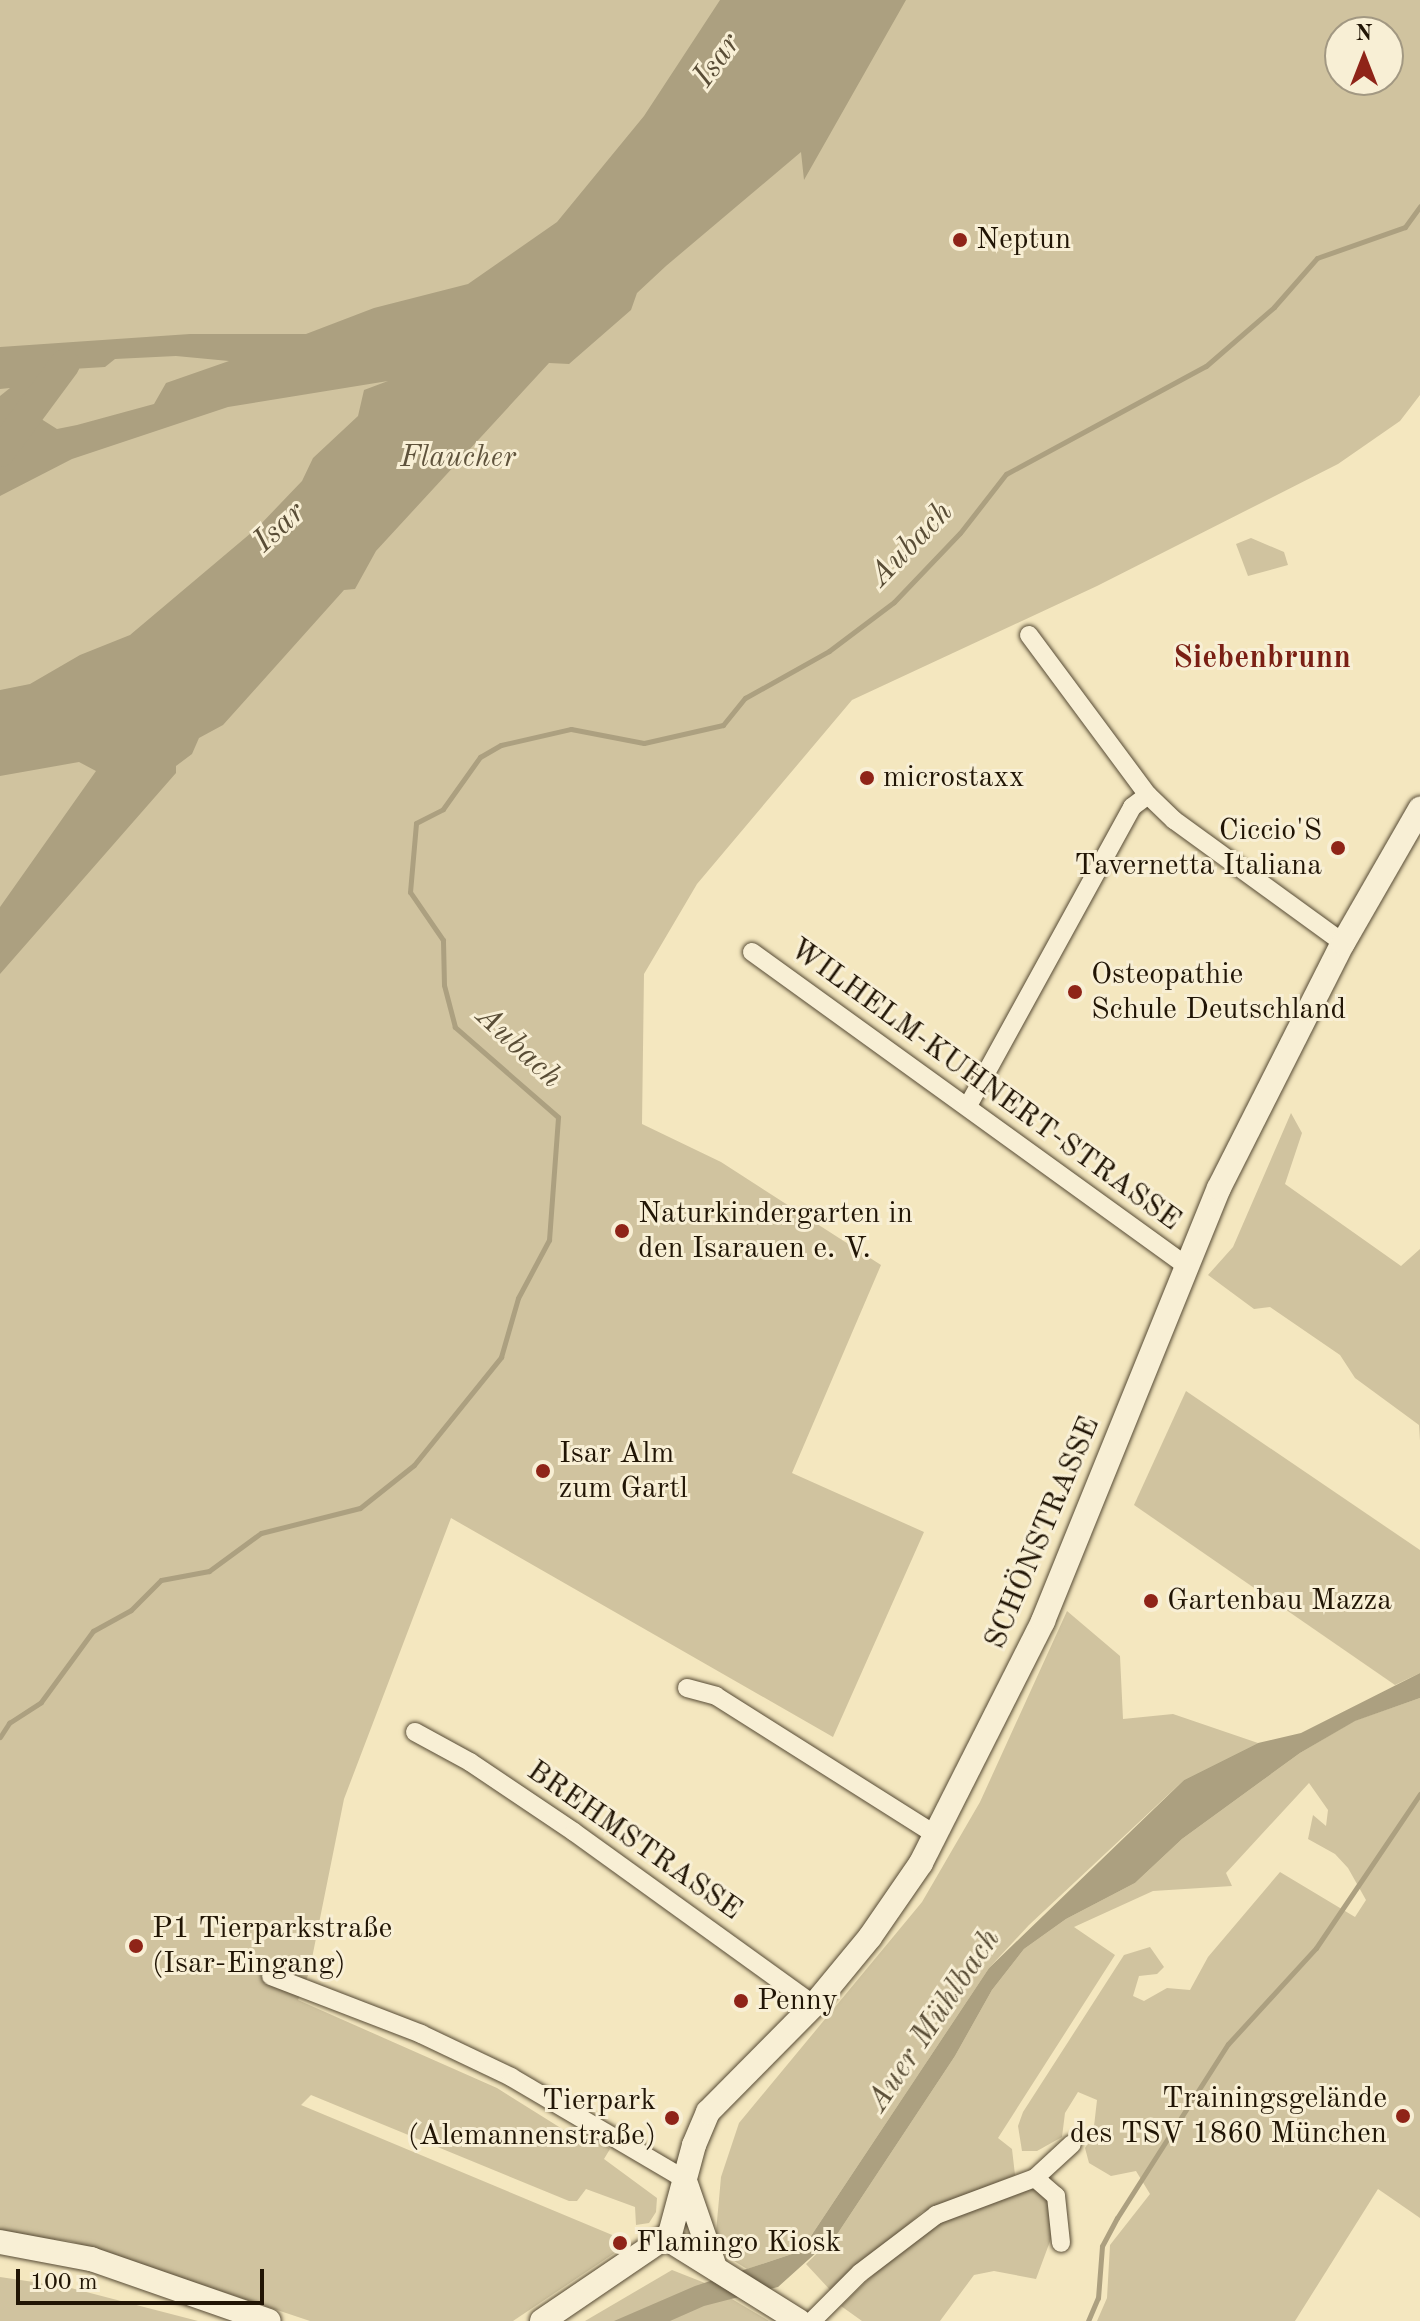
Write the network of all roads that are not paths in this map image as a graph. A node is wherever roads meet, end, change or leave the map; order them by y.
1 (1029, 635) dead end
2 (1148, 795) junction
3 (1420, 809) edge
4 (1343, 943) junction
5 (752, 952) dead end
6 (969, 1104) junction
7 (1184, 1264) junction
8 (687, 1688) dead end
9 (415, 1732) dead end
10 (936, 1835) junction
11 (271, 1976) dead end
12 (814, 2005) junction
13 (1072, 2144) dead end
14 (1035, 2178) junction
15 (686, 2180) junction
16 (666, 2238) junction
17 (0, 2242) edge
18 (1061, 2243) dead end
19 (720, 2269) junction
20 (269, 2321) edge
21 (542, 2321) edge
22 (799, 2321) edge
23 (812, 2321) edge

1 - 2 street
2 - 4 street
2 - 6 street
3 - 4 street, SCHÖNSTRASSE
4 - 7 street, SCHÖNSTRASSE
5 - 6 street, WILHELM-KUHNERT-STRASSE
6 - 7 street, WILHELM-KUHNERT-STRASSE
7 - 10 street, SCHÖNSTRASSE
8 - 10 street
9 - 12 street, BREHMSTRASSE
10 - 12 street, SCHÖNSTRASSE
11 - 15 street
12 - 15 street, SCHÖNSTRASSE
13 - 14 street
14 - 18 street
14 - 23 street
15 - 16 street, SCHÖNSTRASSE
15 - 19 street
16 - 19 street
16 - 21 street
17 - 20 street
19 - 22 street

